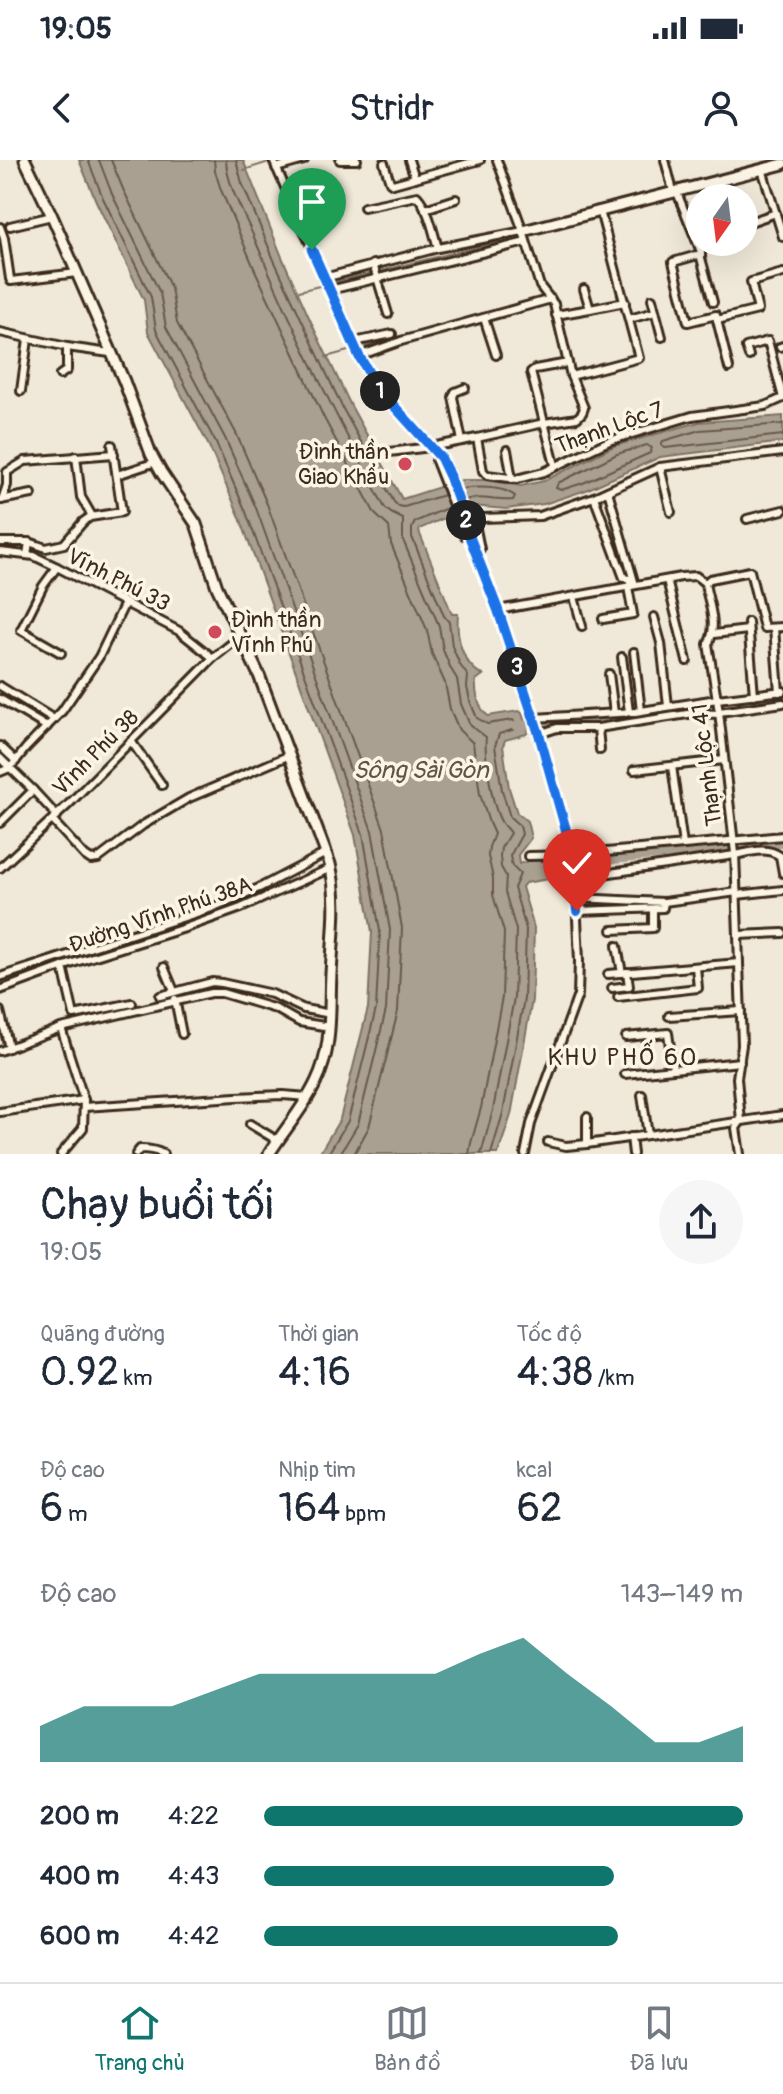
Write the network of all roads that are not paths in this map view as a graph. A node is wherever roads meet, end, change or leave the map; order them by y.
1 (25, 160) edge
2 (304, 160) edge
3 (340, 160) edge
4 (357, 160) edge
5 (409, 160) edge
6 (480, 160) edge
7 (497, 160) edge
8 (665, 160) edge
9 (752, 160) edge
10 (384, 163) dead end
11 (275, 164) edge
12 (783, 164) edge
13 (759, 170) junction
14 (415, 178) junction
15 (674, 190) junction
16 (456, 199) dead end
17 (364, 207) dead end
18 (425, 209) junction
19 (600, 211) junction
20 (686, 213) edge
21 (776, 213) junction
22 (52, 216) junction
23 (758, 219) edge
24 (10, 226) dead end
25 (0, 228) edge
26 (523, 231) junction
27 (783, 237) edge
28 (526, 242) junction
29 (438, 248) junction
30 (694, 256) edge
31 (702, 256) edge
32 (375, 272) junction
33 (77, 273) junction
34 (783, 273) edge
35 (327, 284) junction
36 (584, 289) dead end
37 (551, 299) junction
38 (652, 299) dead end
39 (625, 302) junction
40 (713, 302) dead end
41 (590, 309) junction
42 (655, 312) junction
43 (388, 314) dead end
44 (556, 315) junction
45 (484, 318) junction
46 (629, 319) junction
47 (717, 320) junction
48 (0, 332) edge
49 (392, 334) dead end
50 (662, 337) dead end
51 (28, 339) junction
52 (67, 347) junction
53 (356, 349) junction
54 (110, 350) junction
55 (496, 355) dead end
56 (749, 356) dead end
57 (568, 363) junction
58 (729, 368) dead end
59 (60, 375) dead end
60 (571, 376) junction
61 (465, 388) dead end
62 (21, 391) dead end
63 (783, 398) edge
64 (544, 423) junction
65 (477, 438) junction
66 (462, 441) junction
67 (112, 445) dead end
68 (431, 447) junction
69 (507, 450) dead end
70 (389, 452) dead end
71 (783, 452) edge
72 (114, 454) junction
73 (76, 456) junction
74 (156, 462) junction
75 (555, 465) junction
76 (660, 467) junction
77 (117, 475) junction
78 (512, 479) junction
79 (608, 491) junction
80 (32, 494) dead end
81 (594, 497) junction
82 (1, 500) edge
83 (783, 510) edge
84 (671, 512) dead end
85 (92, 516) junction
86 (747, 519) dead end
87 (0, 542) edge
88 (28, 548) junction
89 (0, 552) edge
90 (476, 556) junction
91 (57, 567) junction
92 (667, 580) junction
93 (705, 583) junction
94 (631, 586) junction
95 (574, 597) junction
96 (125, 603) junction
97 (498, 610) junction
98 (654, 617) dead end
99 (603, 619) dead end
100 (748, 622) dead end
101 (582, 626) dead end
102 (783, 627) edge
103 (774, 628) junction
104 (748, 630) junction
105 (714, 634) junction
106 (241, 636) junction
107 (634, 652) dead end
108 (61, 653) dead end
109 (622, 657) dead end
110 (213, 658) junction
111 (687, 661) dead end
112 (609, 674) dead end
113 (0, 686) edge
114 (781, 692) edge
115 (754, 695) junction
116 (717, 700) junction
117 (1, 703) edge
118 (783, 703) edge
119 (668, 706) junction
120 (641, 711) junction
121 (629, 712) junction
122 (614, 713) junction
123 (719, 713) junction
124 (534, 718) junction
125 (54, 719) junction
126 (47, 727) junction
127 (598, 728) junction
128 (538, 732) junction
129 (131, 741) junction
130 (0, 746) edge
131 (600, 750) dead end
132 (290, 755) junction
133 (0, 758) edge
134 (724, 760) junction
135 (16, 761) junction
136 (672, 766) junction
137 (10, 768) junction
138 (634, 770) dead end
139 (0, 772) edge
140 (162, 785) dead end
141 (33, 790) junction
142 (54, 818) junction
143 (0, 823) edge
144 (783, 836) edge
145 (734, 841) junction
146 (683, 845) junction
147 (326, 853) junction
148 (735, 854) junction
149 (573, 855) junction
150 (528, 856) dead end
151 (2, 862) edge
152 (331, 868) junction
153 (783, 873) edge
154 (575, 877) junction
155 (783, 890) edge
156 (737, 894) junction
157 (576, 898) junction
158 (664, 902) junction
159 (653, 909) junction
160 (577, 911) junction
161 (612, 930) dead end
162 (783, 933) edge
163 (738, 935) junction
164 (617, 946) dead end
165 (739, 963) junction
166 (63, 967) junction
167 (164, 967) dead end
168 (696, 967) junction
169 (624, 973) junction
170 (608, 974) dead end
171 (0, 977) edge
172 (612, 988) dead end
173 (0, 990) edge
174 (160, 996) dead end
175 (174, 996) junction
176 (618, 997) dead end
177 (132, 1003) dead end
178 (0, 1011) edge
179 (741, 1011) junction
180 (331, 1014) junction
181 (669, 1016) dead end
182 (330, 1027) junction
183 (61, 1028) junction
184 (182, 1034) dead end
185 (626, 1037) dead end
186 (9, 1048) junction
187 (0, 1051) edge
188 (740, 1062) junction
189 (673, 1069) junction
190 (625, 1074) dead end
191 (642, 1095) dead end
192 (308, 1097) junction
193 (84, 1103) junction
194 (0, 1112) edge
195 (783, 1115) edge
196 (587, 1117) dead end
197 (741, 1121) junction
198 (250, 1124) dead end
199 (648, 1135) junction
200 (631, 1137) junction
201 (278, 1141) junction
202 (548, 1142) dead end
203 (587, 1144) junction
204 (61, 1154) edge
205 (136, 1154) edge
206 (163, 1154) edge
207 (269, 1154) edge
208 (525, 1154) edge
209 (633, 1154) edge
210 (740, 1154) edge

1 - 22 street
2 - 11 street
3 - 4 street
5 - 14 street
6 - 14 street
7 - 26 street
8 - 15 street
9 - 13 street
10 - 14 street
11 - 35 street
12 - 13 street
13 - 15 street
13 - 21 street
15 - 19 street
15 - 20 street
16 - 18 street
17 - 18 street
18 - 29 street
19 - 26 street
19 - 39 street
21 - 23 street
21 - 27 street
22 - 24 street
22 - 33 street
25 - 33 street
26 - 28 street
26 - 29 street
28 - 32 street
28 - 37 street
29 - 32 street
30 - 47 street
31 - 40 street
32 - 35 street
32 - 35 street
32 - 43 street
33 - 54 street
34 - 47 street
35 - 53 street
36 - 41 street
37 - 44 street
37 - 45 street
38 - 42 street
39 - 41 street
39 - 46 street
41 - 44 street
42 - 46 street
42 - 50 street
44 - 57 street
45 - 53 street
45 - 55 street
46 - 60 street
47 - 58 street
48 - 51 street
49 - 53 street
51 - 52 street
51 - 62 street
52 - 54 street
52 - 59 street
53 - 68 street
54 - 74 street
56 - 63 street
57 - 60 street
57 - 64 street
60 - 64 street
61 - 66 street
63 - 75 street, Thạnh Lộc 7
64 - 65 street
64 - 75 street
65 - 66 street
65 - 78 street
66 - 68 street
67 - 72 street
68 - 70 street
68 - 90 street
69 - 78 street
71 - 76 street
72 - 73 street
72 - 77 street
73 - 82 street
73 - 85 street
74 - 77 street
74 - 106 street
75 - 78 street, Thạnh Lộc 7
76 - 79 street
76 - 84 street
77 - 85 street
79 - 81 street
79 - 94 street
80 - 82 street
81 - 90 street
81 - 94 street
83 - 86 street
85 - 88 street
87 - 88 street
88 - 89 street, Vĩnh Phú 33
88 - 91 street, Vĩnh Phú 33
90 - 97 street
91 - 96 street, Vĩnh Phú 33
91 - 108 street
92 - 93 street
92 - 94 street
92 - 111 street
93 - 103 street
93 - 105 street, Thạnh Lộc 41
94 - 95 street
94 - 99 street
95 - 97 street
95 - 101 street
96 - 110 street, Vĩnh Phú 33
96 - 125 street
97 - 124 street
98 - 119 street
100 - 104 street
102 - 103 street
103 - 114 street
104 - 105 street
104 - 115 street
105 - 116 street, Thạnh Lộc 41
106 - 110 street, Vĩnh Phú 38
106 - 132 street
107 - 120 street
109 - 121 street
110 - 129 street, Vĩnh Phú 38
112 - 122 street
113 - 125 street
114 - 115 street
115 - 116 street
116 - 119 street
116 - 123 street, Thạnh Lộc 41
117 - 126 street
118 - 123 street
119 - 120 street
120 - 121 street
121 - 122 street
122 - 124 street
123 - 127 street
123 - 134 street, Thạnh Lộc 41
124 - 128 street
125 - 126 street
126 - 135 street
127 - 128 street
127 - 131 street
128 - 149 street
129 - 140 street
129 - 142 street, Vĩnh Phú 38
130 - 135 street
132 - 142 street
132 - 147 street
133 - 137 street
134 - 136 street
134 - 145 street, Thạnh Lộc 41
135 - 137 street
136 - 138 street
136 - 146 street
137 - 139 street
137 - 141 street
141 - 142 street
141 - 143 street
142 - 151 street, Vĩnh Phú 38
144 - 145 street
145 - 146 street
145 - 148 street, Thạnh Lộc 41
146 - 149 street
147 - 152 street
147 - 171 street
148 - 153 street
148 - 154 street
148 - 156 street, Thạnh Lộc 41
149 - 150 street
149 - 154 street
152 - 166 street, Đường Vĩnh Phú 38A
152 - 180 street
154 - 157 street
155 - 156 street
156 - 158 street
156 - 163 street, Thạnh Lộc 41
157 - 158 street
157 - 160 street
158 - 159 street
159 - 160 street
159 - 161 street
160 - 208 street
162 - 163 street
163 - 165 street, Thạnh Lộc 41
164 - 169 street
165 - 168 street
165 - 179 street, Thạnh Lộc 41
166 - 173 street, Đường Vĩnh Phú 38A
166 - 177 street
167 - 175 street
168 - 169 street
168 - 176 street
169 - 170 street
169 - 172 street
174 - 175 street
175 - 180 street
175 - 182 street
175 - 183 street
175 - 184 street
178 - 186 street
179 - 181 street
179 - 188 street, Thạnh Lộc 41
180 - 182 street
182 - 192 street
183 - 186 street
183 - 193 street
185 - 189 street
186 - 187 street
188 - 189 street
188 - 197 street, Thạnh Lộc 41
189 - 190 street
191 - 199 street
192 - 193 street
192 - 201 street
193 - 194 street
193 - 204 street
195 - 197 street
196 - 203 street
197 - 199 street
197 - 210 street, Thạnh Lộc 41
198 - 201 street
199 - 200 street
200 - 203 street
200 - 209 street
201 - 207 street
202 - 203 street
205 - 206 street

